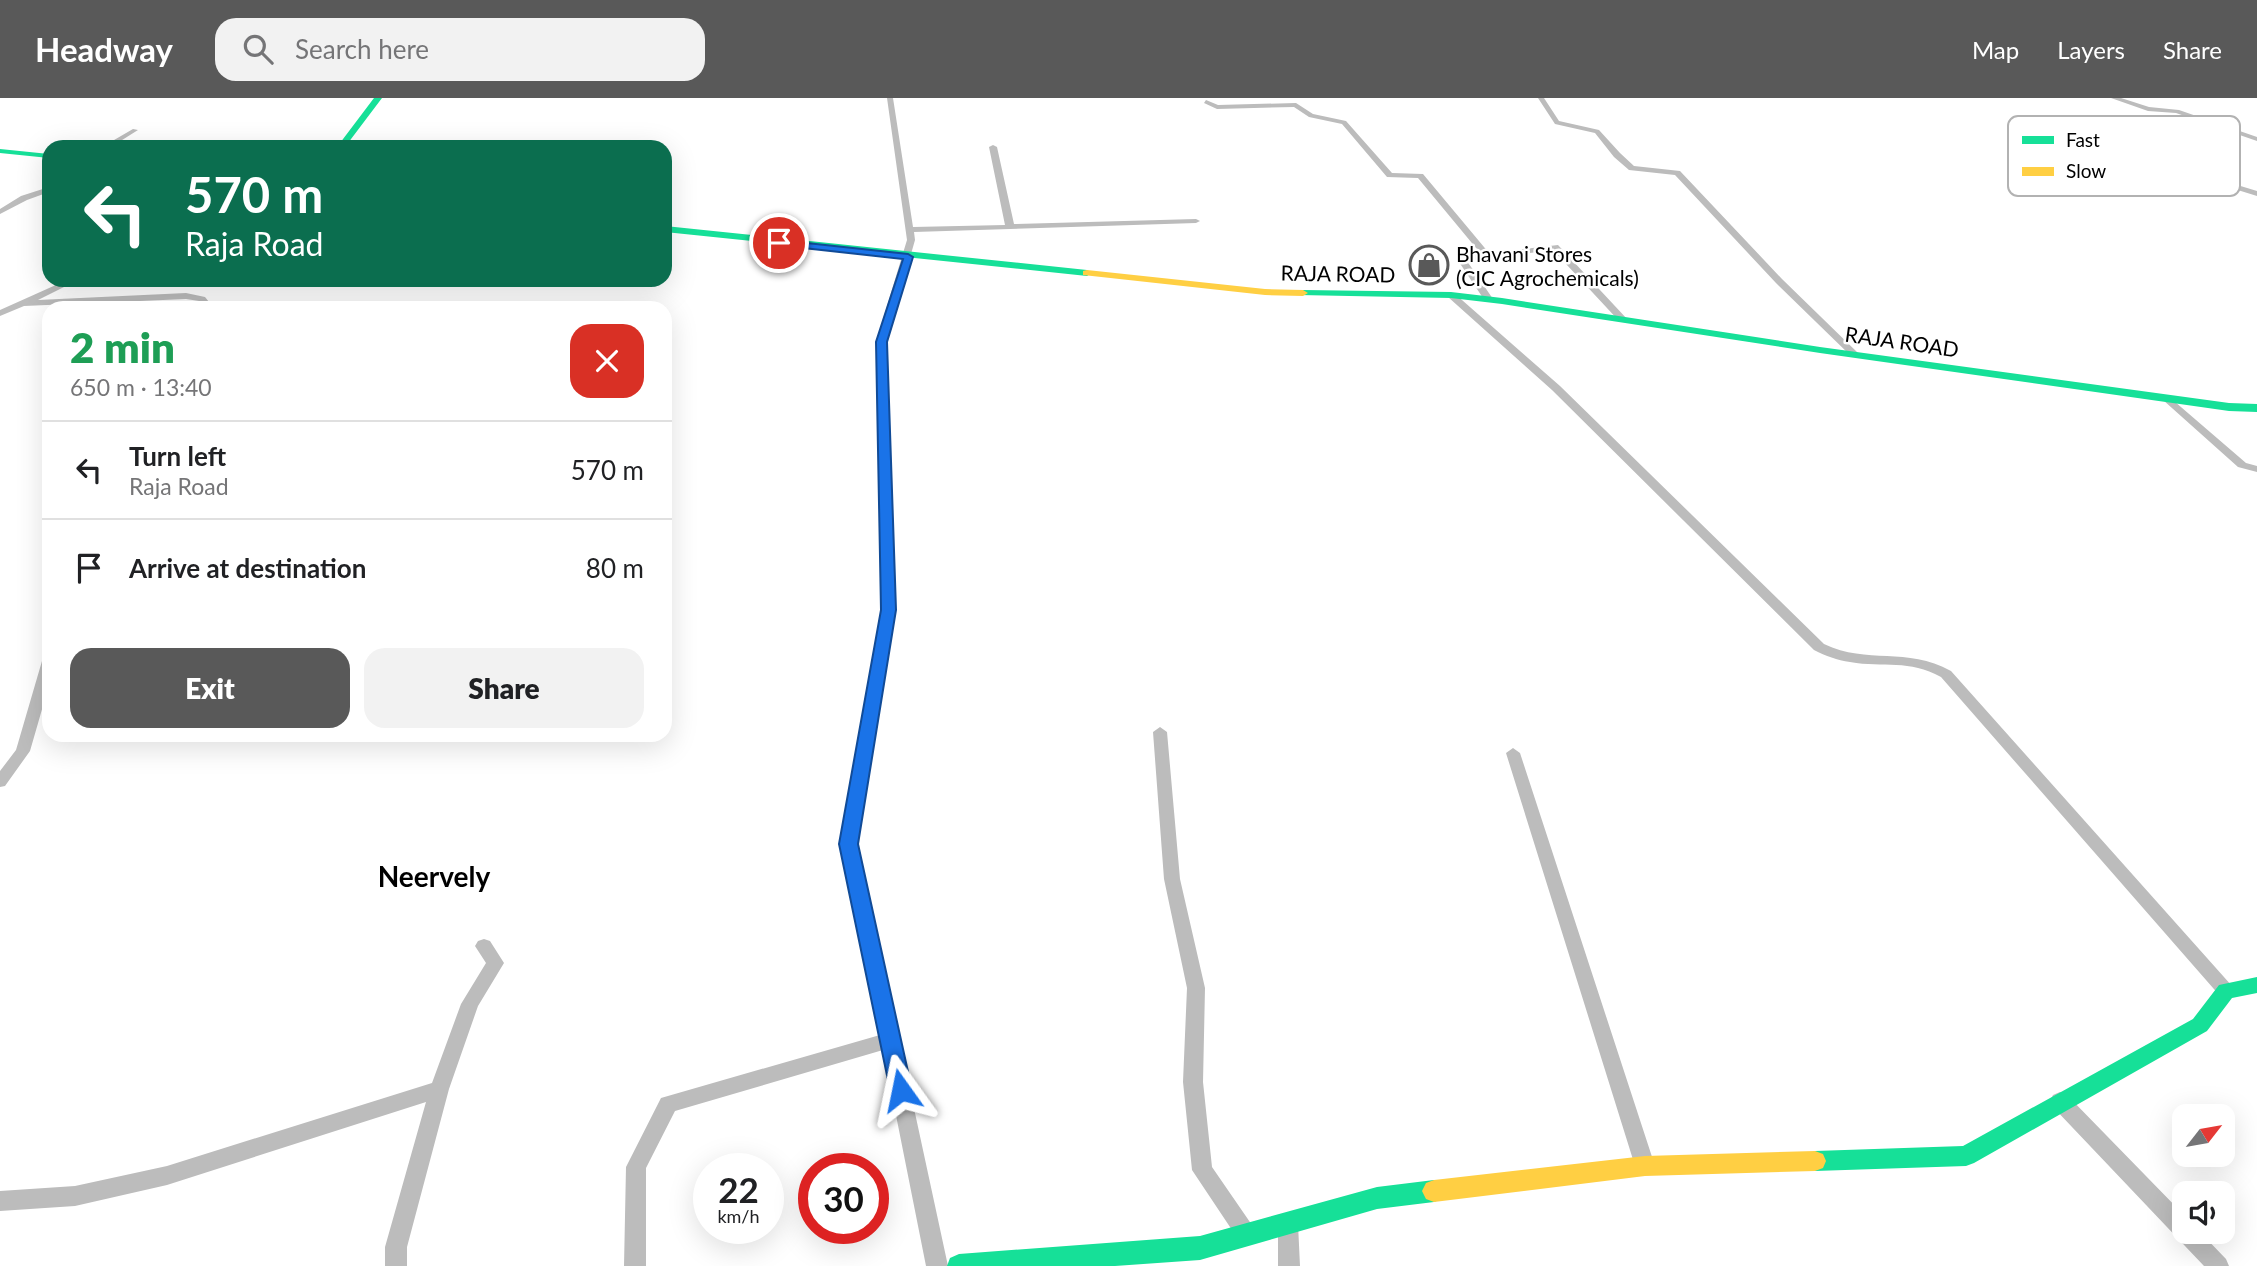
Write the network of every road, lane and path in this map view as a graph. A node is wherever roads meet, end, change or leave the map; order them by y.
1 (379, 98) edge
2 (890, 98) edge
3 (1541, 98) edge
4 (2114, 98) edge
5 (1206, 102) dead end
6 (2191, 116) edge
7 (135, 130) dead end
8 (2240, 133) edge
9 (2257, 139) edge
10 (118, 140) edge
11 (346, 140) edge
12 (993, 147) dead end
13 (0, 151) edge
14 (42, 155) edge
15 (2240, 189) edge
16 (42, 192) edge
17 (2257, 194) edge
18 (0, 212) edge
19 (1196, 221) dead end
20 (1010, 227) junction
21 (672, 230) edge
22 (909, 230) junction
23 (1487, 256) junction
24 (908, 257) junction
25 (59, 287) edge
26 (1451, 295) junction
27 (1488, 299) junction
28 (69, 301) edge
29 (203, 301) edge
30 (42, 302) edge
31 (22, 303) junction
32 (0, 313) edge
33 (1623, 320) junction
34 (1855, 355) junction
35 (2167, 398) junction
36 (2257, 408) edge
37 (2257, 469) edge
38 (42, 685) edge
39 (1160, 732) dead end
40 (1513, 753) dead end
41 (0, 782) edge
42 (484, 946) dead end
43 (2257, 985) edge
44 (2226, 991) junction
45 (891, 1040) junction
46 (439, 1089) junction
47 (2060, 1101) junction
48 (1645, 1166) junction
49 (0, 1201) edge
50 (2172, 1217) edge
51 (1288, 1224) junction
52 (1247, 1235) junction
53 (2197, 1244) edge
54 (396, 1266) edge
55 (635, 1266) edge
56 (937, 1266) edge
57 (959, 1266) edge
58 (1289, 1266) edge
59 (2218, 1266) edge

1 - 11 street
2 - 22 street
3 - 34 street
4 - 6 street
5 - 23 street
7 - 10 street
8 - 9 street
12 - 20 street
13 - 14 street
15 - 17 street
16 - 18 street
19 - 20 street
20 - 22 street
21 - 24 street, RAJA ROAD
22 - 24 street
23 - 27 street
23 - 33 street
24 - 26 street, RAJA ROAD
24 - 45 street
25 - 31 street
26 - 27 street, RAJA ROAD
26 - 44 street
27 - 33 street, RAJA ROAD
28 - 29 street
30 - 31 street
31 - 32 street
33 - 34 street, RAJA ROAD
34 - 35 street, RAJA ROAD
35 - 36 street, RAJA ROAD
35 - 37 street
38 - 41 street
39 - 52 street
40 - 48 street
42 - 46 street
43 - 44 street
44 - 47 street
45 - 55 street
45 - 56 street
46 - 49 street
46 - 54 street
47 - 48 street
47 - 50 street
48 - 51 street
51 - 52 street
51 - 58 street
52 - 57 street
53 - 59 street

